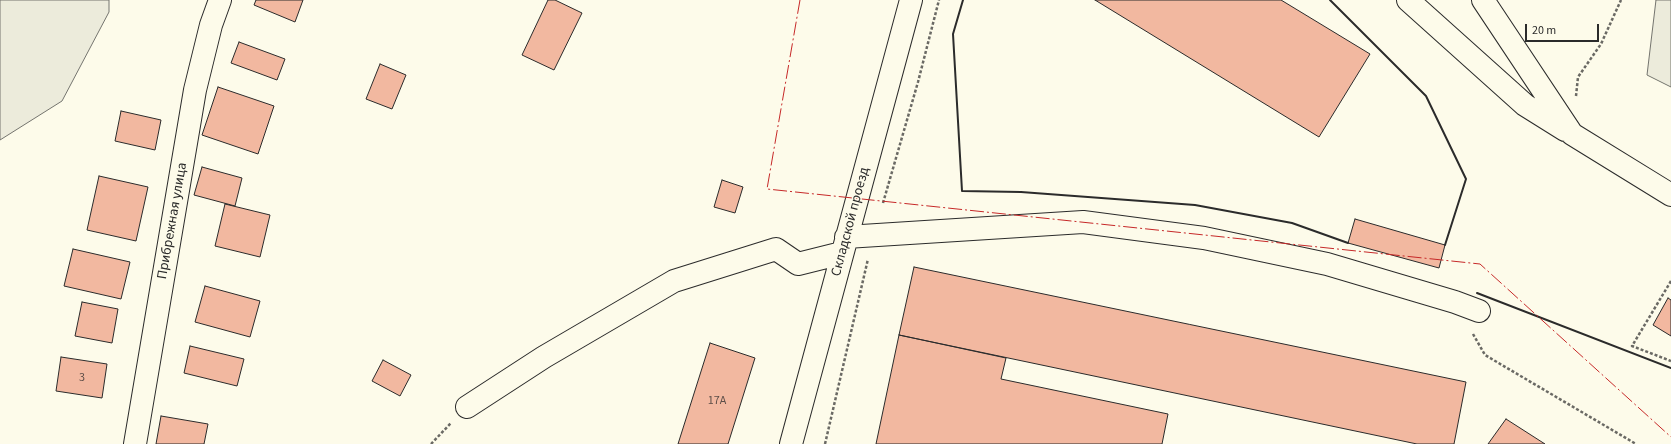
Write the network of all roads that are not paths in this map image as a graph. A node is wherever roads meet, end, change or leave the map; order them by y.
1 (220, 0) edge
2 (911, 0) edge
3 (1408, 0) edge
4 (1483, 0) edge
5 (1572, 134) junction
6 (1671, 195) edge
7 (844, 245) junction
8 (1479, 311) dead end
9 (467, 407) road end
10 (135, 444) edge
11 (791, 444) edge

1 - 10 street, Прибрежная улица
2 - 7 street, Складской проезд
3 - 5 street
4 - 5 street
5 - 6 street
7 - 8 street
7 - 9 street
7 - 11 street, Складской проезд

